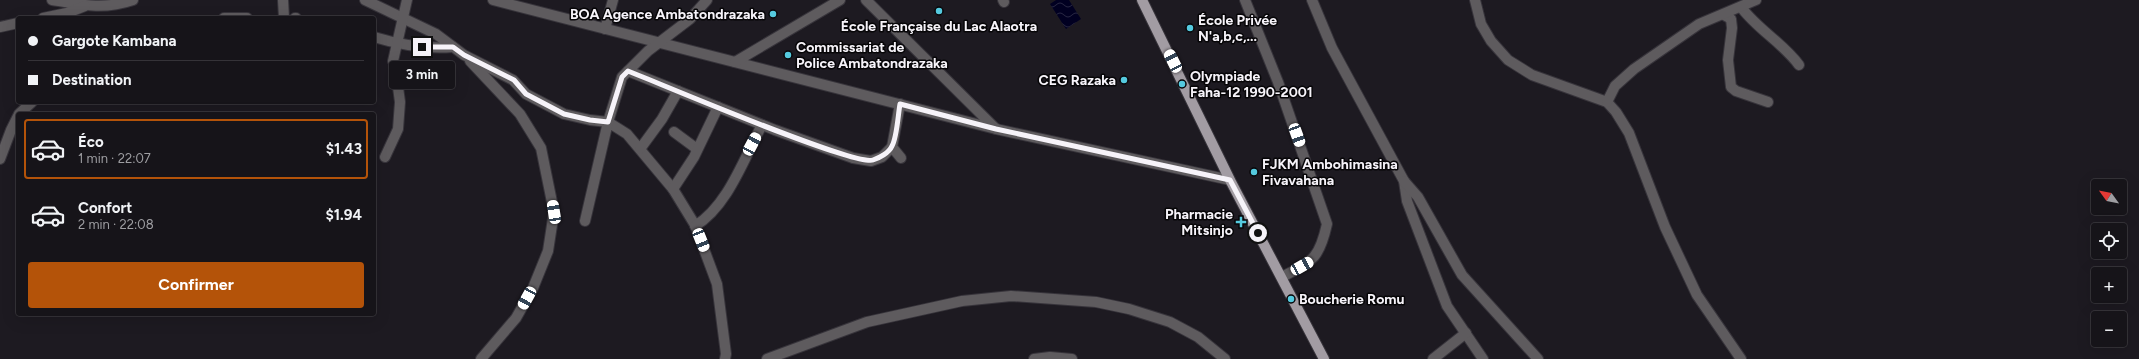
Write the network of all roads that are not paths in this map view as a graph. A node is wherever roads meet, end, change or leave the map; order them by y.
1 (52, 0) edge
2 (133, 0) edge
3 (283, 0) edge
4 (365, 0) edge
5 (406, 0) edge
6 (493, 0) edge
7 (613, 0) edge
8 (707, 0) edge
9 (840, 0) edge
10 (866, 0) edge
11 (1142, 0) edge
12 (1245, 0) edge
13 (1312, 0) edge
14 (1475, 0) edge
15 (1756, 0) edge
16 (87, 5) junction
17 (1741, 7) junction
18 (1724, 15) junction
19 (53, 16) edge
20 (284, 16) edge
21 (401, 18) junction
22 (16, 23) edge
23 (0, 27) edge
24 (605, 29) junction
25 (376, 38) edge
26 (396, 44) junction
27 (659, 44) junction
28 (453, 47) junction
29 (464, 55) junction
30 (735, 62) junction
31 (1799, 65) dead end
32 (628, 71) junction
33 (678, 91) junction
34 (1607, 102) junction
35 (1768, 102) dead end
36 (30, 104) edge
37 (900, 104) junction
38 (718, 107) junction
39 (22, 112) edge
40 (16, 121) edge
41 (608, 122) junction
42 (762, 125) junction
43 (996, 129) junction
44 (674, 132) dead end
45 (892, 147) junction
46 (640, 149) junction
47 (697, 150) junction
48 (385, 157) dead end
49 (900, 158) dead end
50 (0, 159) edge
51 (1230, 180) junction
52 (1404, 181) junction
53 (673, 188) junction
54 (585, 221) dead end
55 (695, 226) junction
56 (1282, 277) junction
57 (1466, 333) junction
58 (481, 359) edge
59 (725, 359) edge
60 (767, 359) edge
61 (1034, 359) edge
62 (1072, 359) edge
63 (1225, 359) edge
64 (1324, 359) edge
65 (1433, 359) edge
66 (1484, 359) edge
67 (1538, 359) edge
68 (1741, 359) edge

1 - 16 street
2 - 16 street
3 - 20 street
4 - 21 street
5 - 21 street
6 - 24 street
7 - 24 street
8 - 27 street
9 - 30 street
10 - 43 street
11 - 51 main road
12 - 56 street
13 - 52 street
14 - 34 street
15 - 17 street
16 - 19 street
17 - 18 street
17 - 31 street
18 - 34 street
18 - 35 street
21 - 26 street
21 - 28 street
22 - 23 street
24 - 27 street
25 - 26 street
26 - 28 street
26 - 48 street
27 - 30 street
27 - 32 street
28 - 29 street
29 - 41 street
29 - 58 street
30 - 37 street
32 - 33 street
32 - 41 street
33 - 38 street
33 - 46 street
34 - 68 street
36 - 39 street
37 - 43 street
37 - 45 street
38 - 42 street
38 - 47 street
40 - 50 street
41 - 46 street
41 - 54 street
42 - 45 street
42 - 55 street
43 - 51 street
44 - 47 street
45 - 49 street
46 - 53 street
47 - 53 street
51 - 56 main road
52 - 57 street
52 - 67 street
53 - 55 street
55 - 59 street
56 - 64 main road
57 - 65 street
57 - 66 street
60 - 63 street
61 - 62 street

